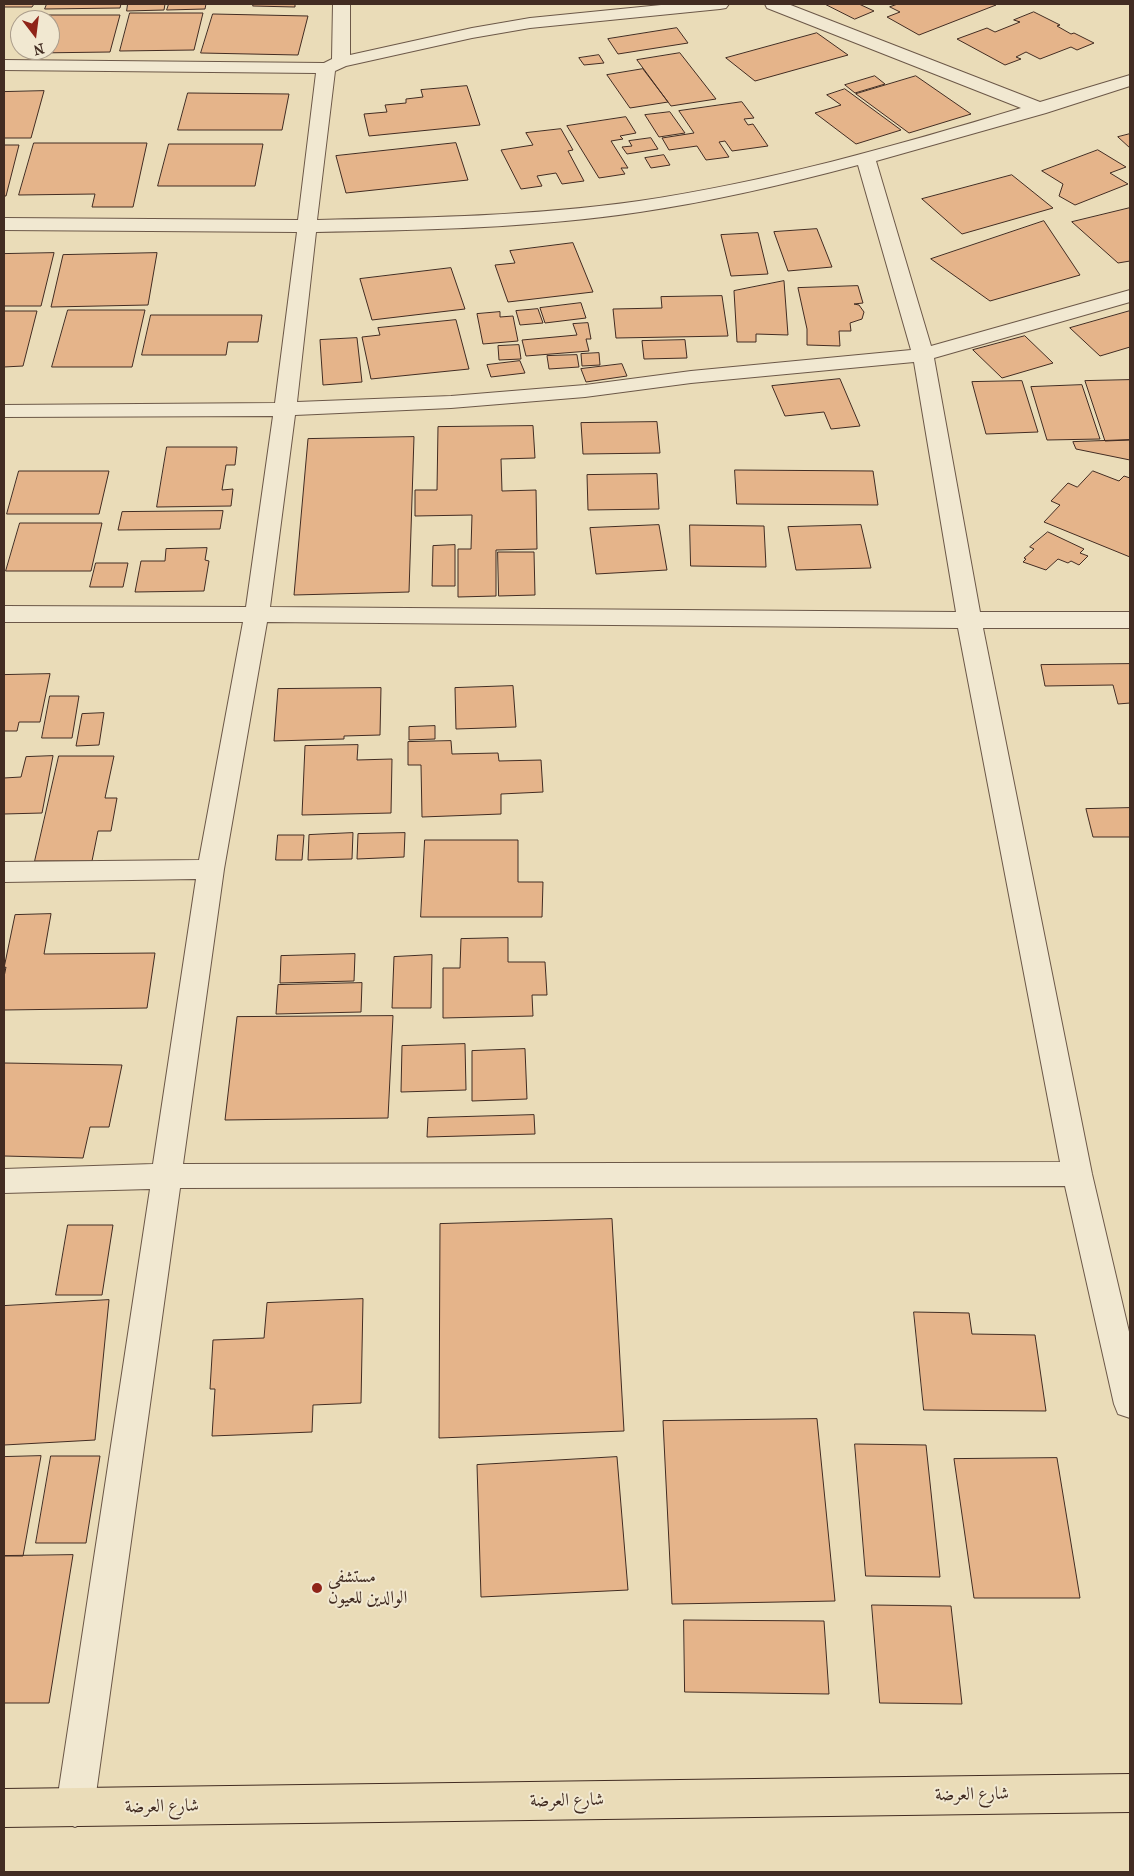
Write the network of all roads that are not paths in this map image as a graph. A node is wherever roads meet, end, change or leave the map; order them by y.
1 (341, 4) edge
2 (720, 4) edge
3 (773, 4) edge
4 (4, 65) edge
5 (334, 65) junction
6 (1130, 80) edge
7 (1040, 109) junction
8 (866, 159) junction
9 (4, 224) edge
10 (306, 227) junction
11 (1130, 296) edge
12 (923, 355) junction
13 (285, 409) junction
14 (4, 411) edge
15 (257, 613) junction
16 (4, 614) edge
17 (969, 620) junction
18 (1130, 620) edge
19 (211, 869) junction
20 (4, 872) edge
21 (1077, 1174) junction
22 (166, 1176) junction
23 (4, 1181) edge
24 (1130, 1404) edge
25 (1130, 1793) edge
26 (4, 1808) edge
27 (75, 1808) junction

1 - 5 street
2 - 5 street
3 - 7 street
4 - 5 street
5 - 10 street
6 - 7 street
7 - 8 street
8 - 10 street
8 - 12 street
9 - 10 street
10 - 13 street
11 - 12 street
12 - 13 street
12 - 17 street
13 - 14 street
13 - 15 street
15 - 16 street
15 - 17 street
15 - 19 street
17 - 18 street
17 - 21 street
19 - 20 street
19 - 22 street
21 - 22 street
21 - 24 street
22 - 23 street
22 - 27 street
25 - 27 main road, شارع العرضة
26 - 27 main road, شارع العرضة

